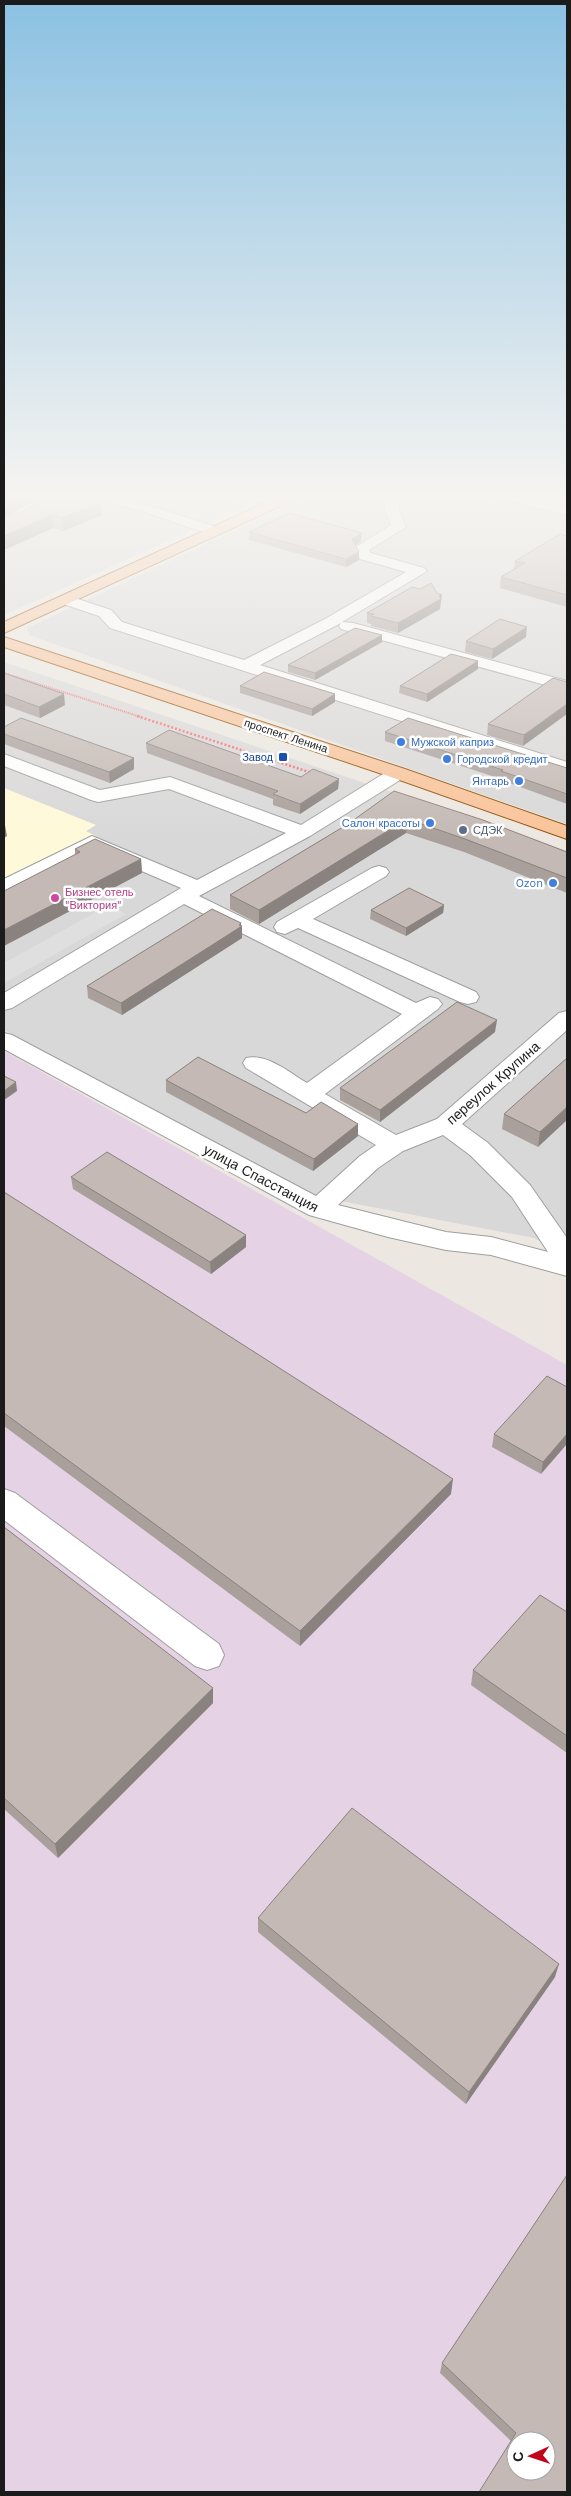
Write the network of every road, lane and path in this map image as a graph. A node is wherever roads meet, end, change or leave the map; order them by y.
1 (47, 608) edge
2 (91, 608) edge
3 (355, 608) edge
4 (331, 622) junction
5 (4, 628) edge
6 (4, 642) edge
7 (246, 666) junction
8 (4, 673) edge
9 (567, 686) edge
10 (4, 760) edge
11 (567, 768) edge
12 (398, 773) junction
13 (314, 774) edge
14 (303, 832) junction
15 (567, 833) edge
16 (378, 872) dead end
17 (4, 888) edge
18 (191, 892) junction
19 (297, 920) junction
20 (273, 940) junction
21 (4, 1003) edge
22 (418, 1013) junction
23 (567, 1018) edge
24 (4, 1040) edge
25 (254, 1063) dead end
26 (309, 1094) junction
27 (446, 1125) junction
28 (394, 1144) junction
29 (318, 1209) junction
30 (567, 1258) edge
31 (567, 1266) edge
32 (4, 1502) edge
33 (207, 1655) dead end

1 - 5 main road
2 - 7 street
3 - 4 street
4 - 7 street
4 - 9 street
6 - 12 main road, проспект Ленина
7 - 11 street
8 - 13 path
10 - 14 street
12 - 14 street
12 - 15 main road, проспект Ленина
14 - 18 street
16 - 19 street
17 - 18 street
18 - 20 street
18 - 21 street
19 - 20 street
19 - 22 street
20 - 22 street
22 - 26 street
23 - 27 street, переулок Крупина
24 - 29 street, улица Спасстанция
25 - 26 street
26 - 28 street
27 - 28 street, переулок Крупина
27 - 30 street
28 - 29 street, переулок Крупина
29 - 31 street, улица Спасстанция
32 - 33 street

